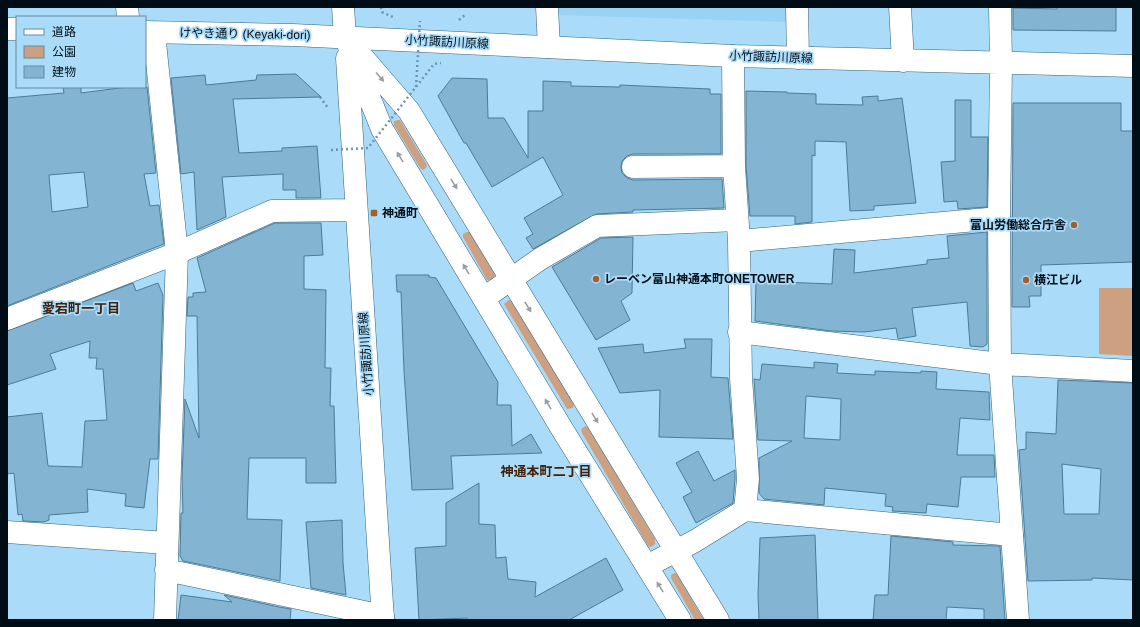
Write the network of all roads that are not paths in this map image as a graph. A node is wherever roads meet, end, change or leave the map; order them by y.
1 (343, 7) edge
2 (547, 7) edge
3 (797, 7) edge
4 (900, 7) edge
5 (1000, 7) edge
6 (150, 32) edge
7 (345, 37) junction
8 (549, 47) junction
9 (732, 56) junction
10 (798, 58) junction
11 (903, 61) junction
12 (1001, 63) junction
13 (1133, 66) edge
14 (734, 166) junction
15 (633, 168) dead end
16 (356, 210) junction
17 (999, 218) junction
18 (738, 231) junction
19 (177, 253) junction
20 (511, 280) junction
21 (484, 298) junction
22 (7, 319) edge
23 (739, 332) junction
24 (1000, 364) junction
25 (1133, 371) edge
26 (745, 510) junction
27 (7, 532) edge
28 (1012, 535) junction
29 (167, 543) junction
30 (676, 551) junction
31 (647, 566) junction
32 (166, 570) junction
33 (383, 618) edge
34 (165, 620) edge
35 (680, 620) edge
36 (718, 620) edge
37 (1018, 620) edge

1 - 7 street
2 - 8 street
3 - 10 street
4 - 11 street
5 - 12 street
6 - 7 street, けやき通り (Keyaki-dori)
6 - 19 street
7 - 8 street, 小竹諏訪川原線
7 - 16 street, 小竹諏訪川原線
7 -> 20 street
21 -> 7 street
8 - 9 street, 小竹諏訪川原線
9 - 10 street, 小竹諏訪川原線
9 - 14 street
10 - 11 street, 小竹諏訪川原線
11 - 12 street, 小竹諏訪川原線
12 - 13 street, 小竹諏訪川原線
12 - 17 street
14 - 15 street
14 - 18 street
16 - 19 street
16 - 33 street, 小竹諏訪川原線
17 - 18 street
17 - 24 street
18 - 20 street
18 - 23 street
19 - 22 street
19 - 29 street
20 - 21 street
20 -> 30 street
31 -> 21 street
23 - 24 street
23 - 26 street
24 - 25 street
24 - 28 street
26 - 28 street
26 - 30 street
27 - 29 street
28 - 37 street
29 - 32 street
30 - 31 street
30 - 36 street
35 -> 31 street
32 - 33 street
32 - 34 street

